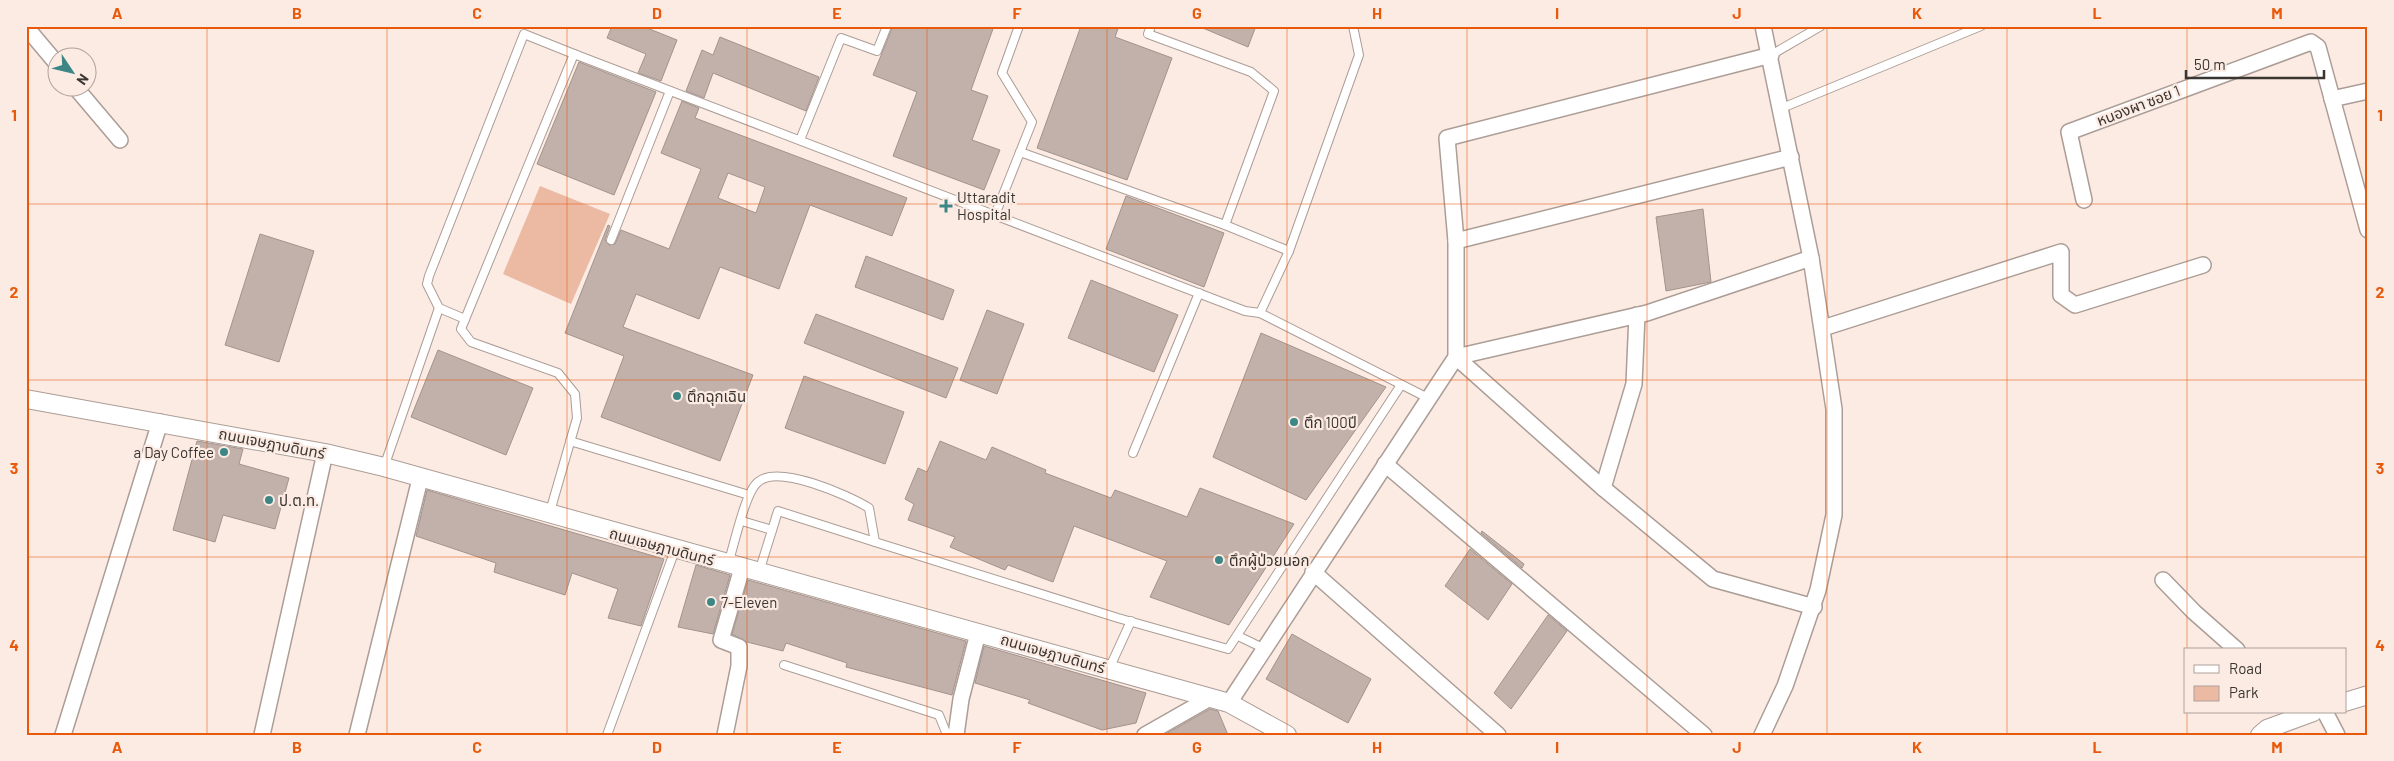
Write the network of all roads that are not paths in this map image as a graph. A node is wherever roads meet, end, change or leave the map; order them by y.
1 (888, 26) edge
2 (1019, 26) edge
3 (1150, 26) edge
4 (1353, 26) edge
5 (1763, 26) edge
6 (1822, 26) edge
7 (1981, 26) edge
8 (26, 27) edge
9 (48, 52) edge
10 (574, 54) junction
11 (1770, 55) junction
12 (670, 90) junction
13 (2368, 91) edge
14 (84, 98) edge
15 (2332, 99) junction
16 (1782, 108) junction
17 (120, 140) dead end
18 (800, 140) junction
19 (1020, 152) junction
20 (1790, 157) junction
21 (2084, 200) dead end
22 (995, 215) junction
23 (1225, 225) junction
24 (2368, 230) edge
25 (611, 240) dead end
26 (1456, 241) junction
27 (1289, 251) junction
28 (1811, 258) junction
29 (2203, 266) dead end
30 (1199, 293) junction
31 (439, 308) junction
32 (1260, 313) junction
33 (1637, 315) junction
34 (465, 319) junction
35 (1824, 328) junction
36 (1456, 357) junction
37 (1401, 385) junction
38 (1428, 398) junction
39 (26, 399) edge
40 (160, 422) junction
41 (570, 441) junction
42 (325, 453) junction
43 (1134, 453) dead end
44 (1385, 464) junction
45 (384, 467) junction
46 (420, 479) junction
47 (1603, 488) junction
48 (749, 495) junction
49 (549, 515) junction
50 (742, 520) junction
51 (772, 530) junction
52 (875, 542) junction
53 (675, 550) junction
54 (735, 566) junction
55 (1313, 572) junction
56 (759, 573) junction
57 (2163, 580) dead end
58 (1814, 607) junction
59 (1131, 621) junction
60 (978, 633) junction
61 (1238, 636) junction
62 (1263, 648) junction
63 (2235, 648) edge
64 (784, 665) dead end
65 (1109, 670) junction
66 (2368, 695) edge
67 (1210, 698) junction
68 (2346, 702) edge
69 (1229, 703) junction
70 (2301, 714) edge
71 (2326, 714) edge
72 (63, 735) edge
73 (262, 735) edge
74 (357, 735) edge
75 (607, 735) edge
76 (725, 735) edge
77 (947, 735) edge
78 (956, 735) edge
79 (1145, 735) edge
80 (1287, 735) edge
81 (1498, 735) edge
82 (1704, 735) edge
83 (1762, 735) edge
84 (2260, 735) edge
85 (2336, 735) edge

1 - 18 lane
2 - 19 lane
3 - 23 lane
4 - 27 lane
5 - 11 street
6 - 11 lane
7 - 16 lane
8 - 9 street
10 - 12 lane
10 - 31 lane
10 - 34 lane
11 - 16 street
11 - 26 street
12 - 18 lane
12 - 25 lane
13 - 15 street
14 - 17 street
15 - 21 street, หนองผา ซอย 1
15 - 24 street, หนองผา ซอย 1
16 - 20 street
18 - 22 lane
19 - 22 lane
19 - 23 lane
20 - 26 street
20 - 28 street
22 - 30 lane
23 - 27 lane
26 - 36 street
27 - 32 lane
28 - 33 street
28 - 35 street
29 - 35 street
30 - 32 lane
30 - 43 lane
31 - 34 lane
31 - 45 lane
32 - 37 lane
33 - 36 street
33 - 47 street
34 - 41 lane
35 - 58 street
36 - 38 street
36 - 47 street
37 - 38 lane
37 - 61 lane
38 - 44 street
39 - 40 street, ถนนเจษฎาบดินทร์
40 - 42 street, ถนนเจษฎาบดินทร์
40 - 72 street
41 - 48 lane
41 - 49 lane
42 - 45 street, ถนนเจษฎาบดินทร์
42 - 73 street
44 - 55 street
44 - 82 street
45 - 46 street, ถนนเจษฎาบดินทร์
46 - 49 street, ถนนเจษฎาบดินทร์
46 - 74 street
47 - 58 street
48 - 50 lane
48 - 52 lane
49 - 53 street, ถนนเจษฎาบดินทร์
50 - 51 lane
50 - 54 lane
51 - 52 lane
51 - 56 lane
52 - 59 lane
53 - 54 street, ถนนเจษฎาบดินทร์
53 - 75 lane
54 - 56 street, ถนนเจษฎาบดินทร์
54 - 76 street
55 - 62 street
55 - 81 street
56 - 60 street, ถนนเจษฎาบดินทร์
57 - 63 street
58 - 83 street
59 - 61 lane
59 - 65 lane
60 - 65 street, ถนนเจษฎาบดินทร์
60 - 78 street
61 - 62 lane
62 - 69 street
64 - 77 lane
65 - 67 street, ถนนเจษฎาบดินทร์
66 - 68 street
67 - 69 street, ถนนเจษฎาบดินทร์
67 - 79 street
69 - 80 street, ถนนเจษฎาบดินทร์
70 - 84 street
71 - 85 street

